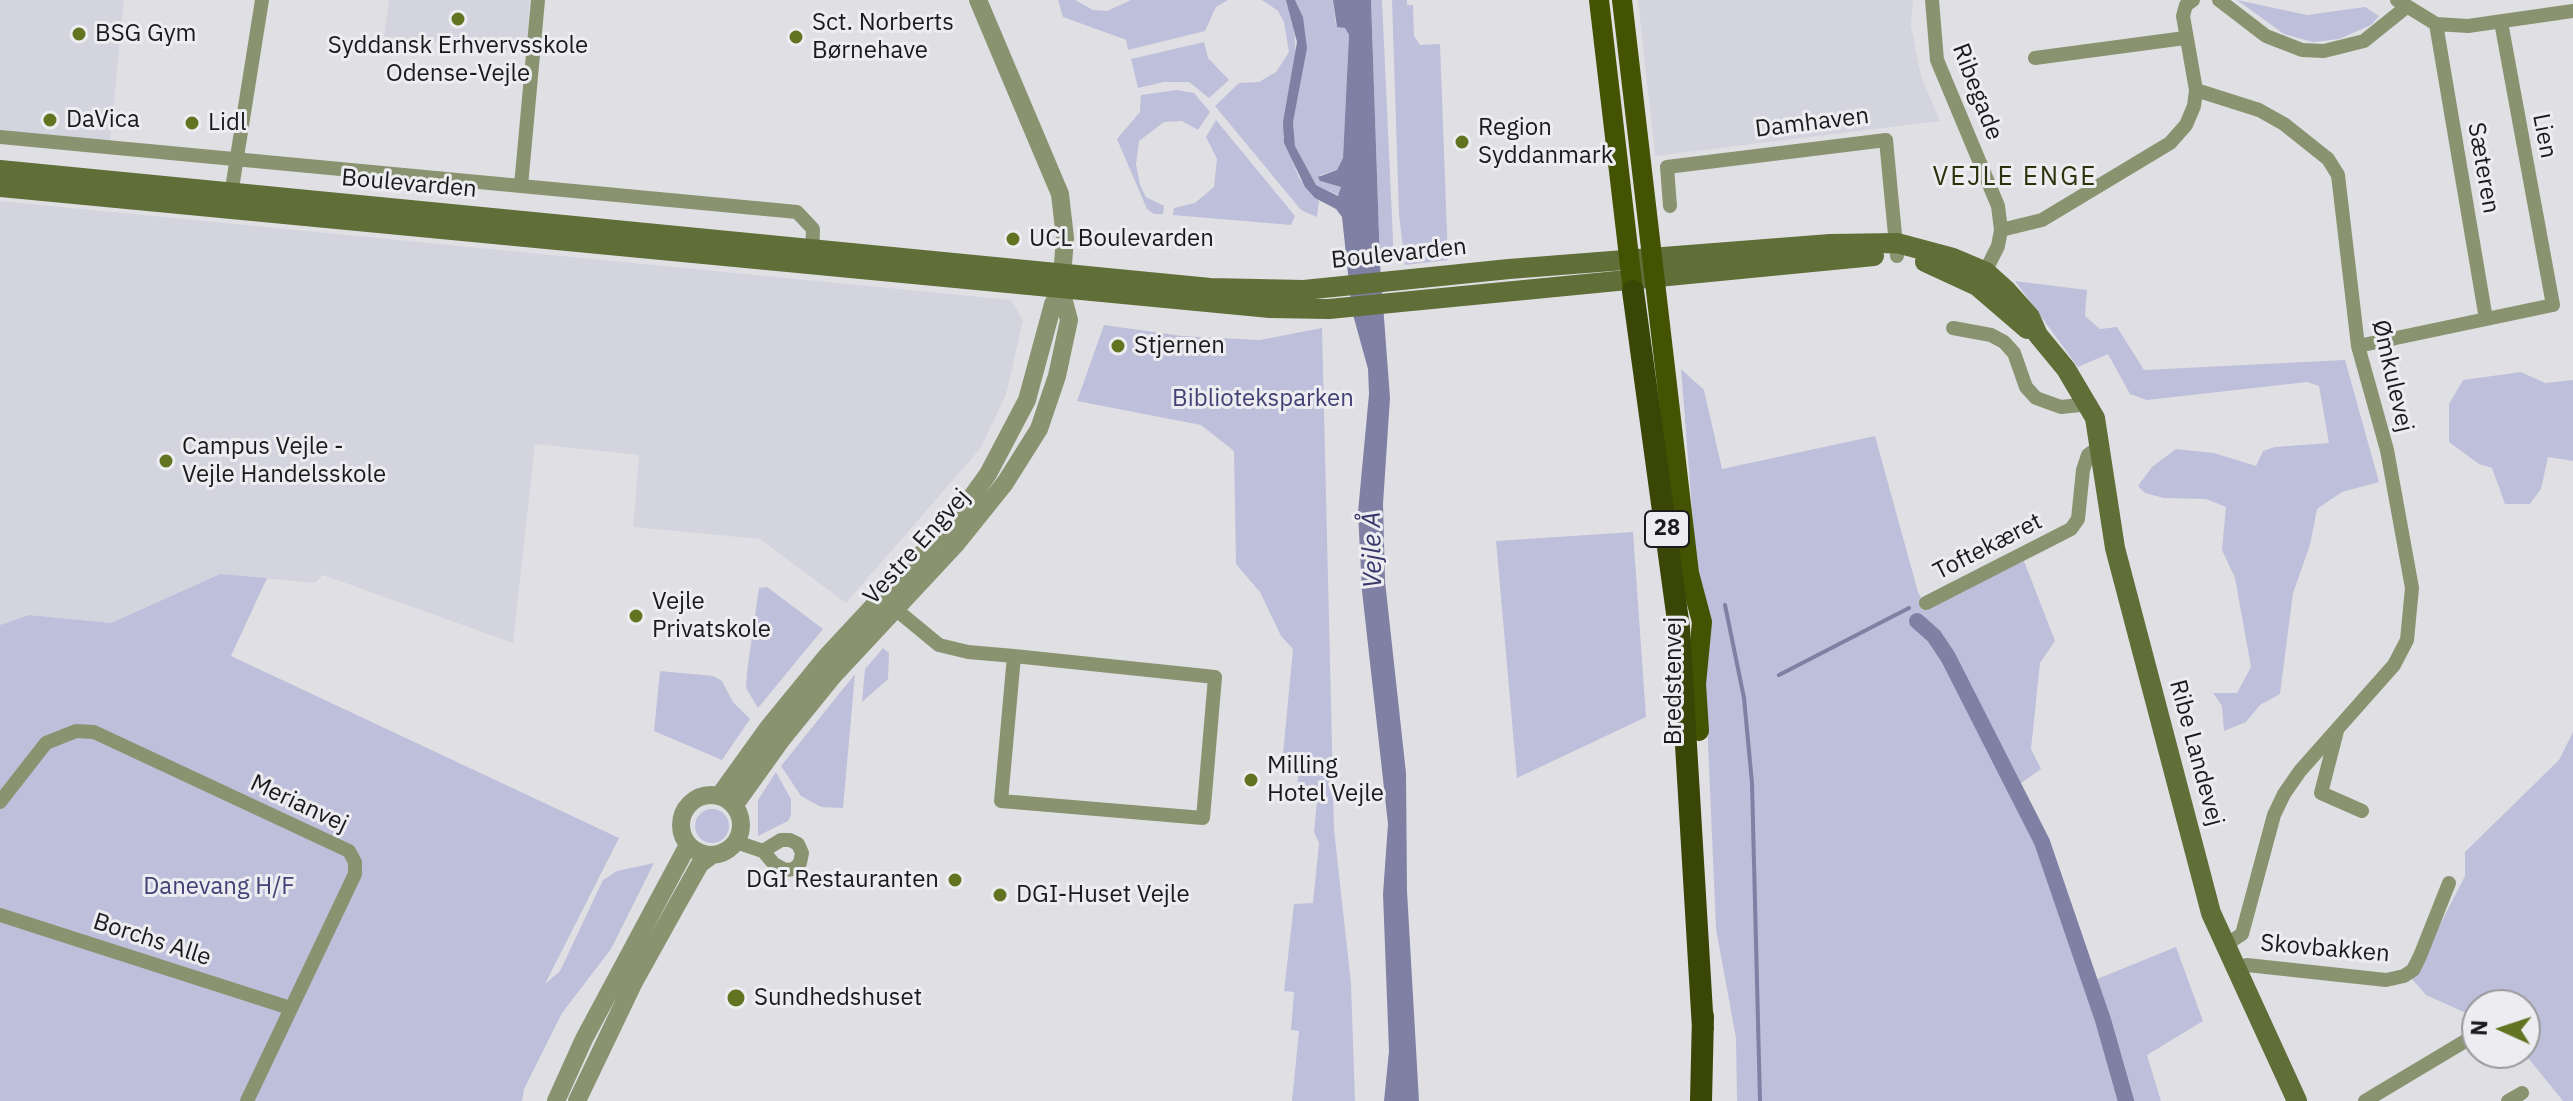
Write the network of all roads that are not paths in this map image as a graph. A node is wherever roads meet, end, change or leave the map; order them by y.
1 (262, 0) edge
2 (538, 0) edge
3 (978, 0) edge
4 (1599, 0) edge
5 (1622, 0) edge
6 (1932, 0) edge
7 (2193, 0) edge
8 (2219, 0) edge
9 (2401, 4) edge
10 (2573, 11) edge
11 (2501, 22) junction
12 (2436, 24) junction
13 (2185, 38) junction
14 (2035, 58) dead end
15 (2196, 90) junction
16 (0, 137) edge
17 (235, 159) junction
18 (0, 170) edge
19 (521, 186) junction
20 (0, 187) edge
21 (230, 202) junction
22 (1670, 206) dead end
23 (2001, 230) junction
24 (1897, 249) junction
25 (812, 258) junction
26 (1655, 275) junction
27 (1631, 278) junction
28 (1981, 279) junction
29 (1062, 281) junction
30 (2486, 319) junction
31 (1953, 328) dead end
32 (2358, 346) junction
33 (2090, 404) junction
34 (2102, 445) junction
35 (888, 603) junction
36 (1926, 603) dead end
37 (1014, 656) junction
38 (2337, 730) junction
39 (1699, 731) joint
40 (726, 801) junction
41 (0, 802) edge
42 (2362, 811) dead end
43 (736, 842) junction
44 (688, 845) junction
45 (763, 851) dead end
46 (712, 855) junction
47 (2449, 883) dead end
48 (0, 915) edge
49 (2224, 946) junction
50 (2235, 969) junction
51 (290, 1008) junction
52 (1703, 1029) junction
53 (2461, 1044) edge
54 (2522, 1093) dead end
55 (247, 1101) edge
56 (556, 1101) edge
57 (577, 1101) edge
58 (1701, 1101) edge
59 (2297, 1101) edge
60 (2365, 1101) edge
61 (2508, 1101) edge

1 - 17 street
2 - 19 street
3 - 29 street, Vestre Engvej
4 - 27 main road, 28
5 - 26 main road, 28
6 - 23 street, Ribegade
7 - 13 street
8 - 9 street
9 - 12 street
10 - 11 street
11 - 12 street
11 - 30 street, Lien
12 - 30 street, Sæteren
13 - 14 street
13 - 15 street
15 - 23 street
15 - 32 street, Ømkulevej
16 - 17 street, Boulevarden
17 - 19 street, Boulevarden
17 - 21 street
18 - 21 main road, Boulevarden
19 - 25 street, Boulevarden
20 - 21 main road, Boulevarden
21 - 25 main road, Boulevarden
22 - 24 street, Damhaven
23 - 28 street
24 - 26 main road, Boulevarden
24 - 28 main road, Boulevarden
25 - 29 main road, Boulevarden
26 - 27 main road, Boulevarden
26 - 39 main road, Bredstenvej / 28
27 - 29 main road, Boulevarden
27 - 52 highway, Bredstenvej / 28
28 - 33 main road, Ribe Landevej
29 - 35 street, Vestre Engvej
30 - 32 street
31 - 33 street
32 - 38 street, Ømkulevej
33 - 34 main road, Ribe Landevej
34 - 36 street, Toftekæret
34 - 49 main road, Ribe Landevej
35 - 37 street
35 - 40 street, Vestre Engvej
37 - 37 street
38 - 42 street, Ømkulevej
38 - 49 street, Ømkulevej
39 - 52 highway, Bredstenvej / 28
40 - 43 street
40 - 44 street
41 - 51 street, Merianvej
43 - 45 street
43 - 46 street
44 - 46 street
44 - 56 street
46 - 57 street
47 - 50 street, Skovbakken
48 - 51 street, Borchs Alle
49 - 50 main road, Ribe Landevej
50 - 59 main road, Ribe Landevej
51 - 55 street, Merianvej
52 - 58 highway, Bredstenvej / 28
53 - 60 street
54 - 61 street

